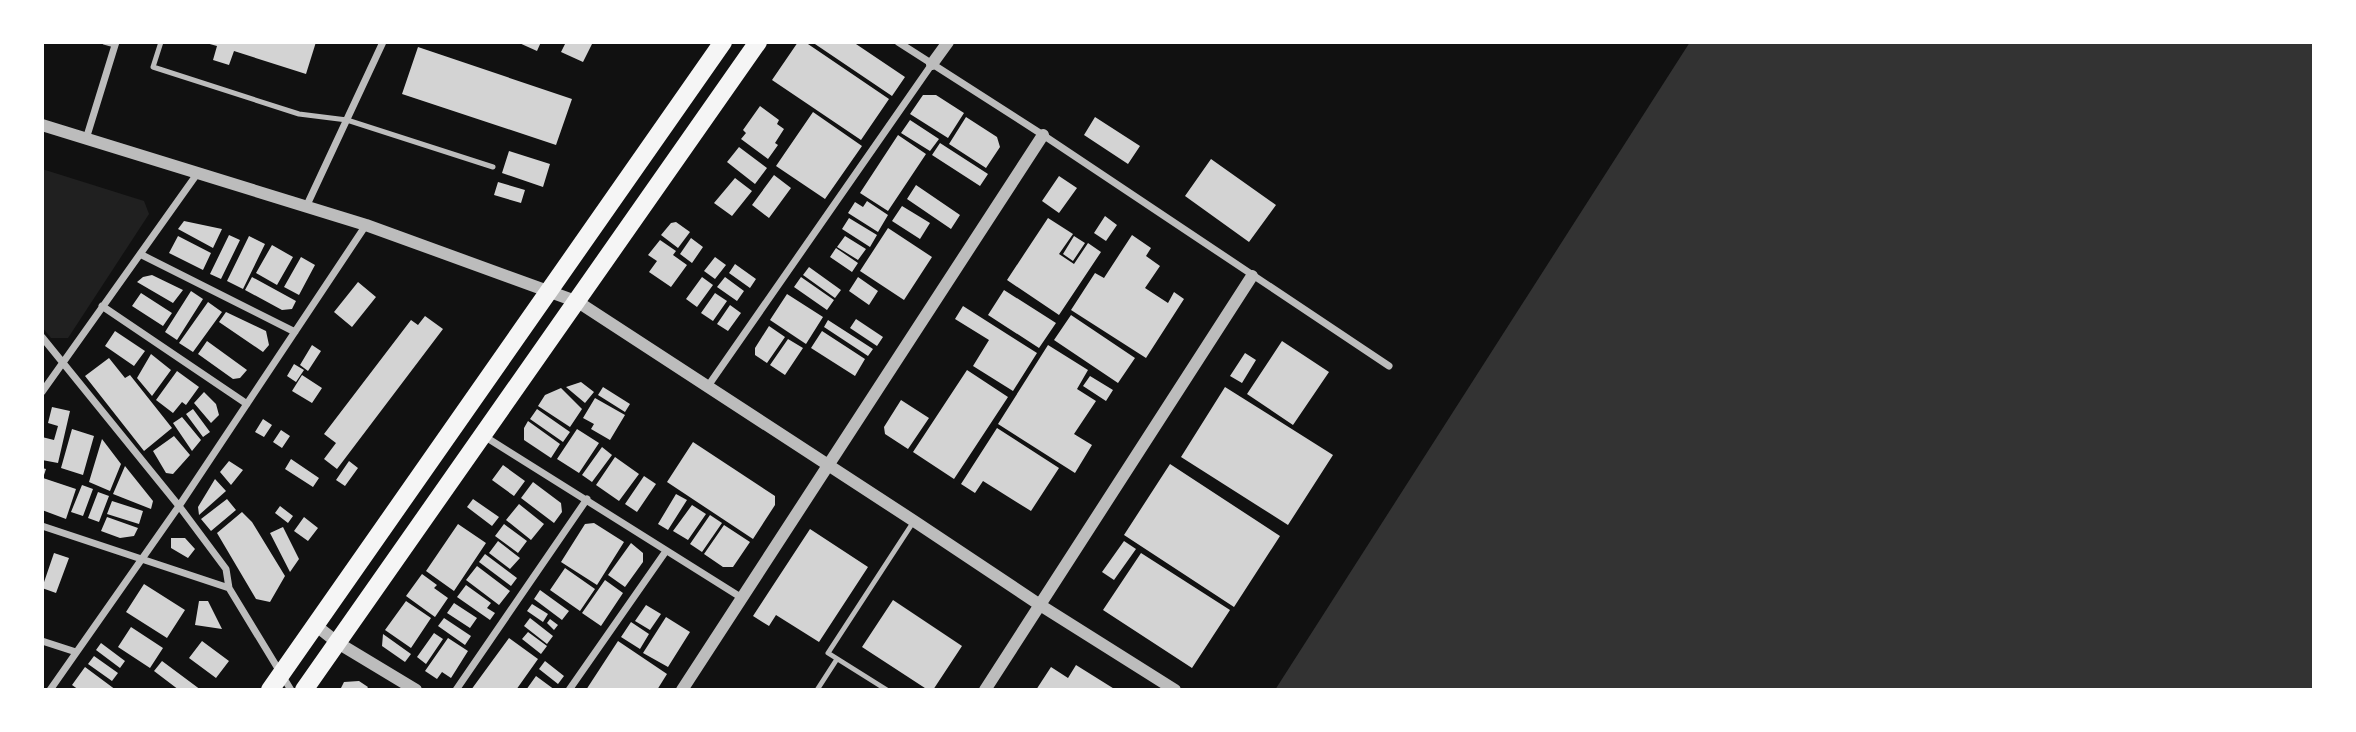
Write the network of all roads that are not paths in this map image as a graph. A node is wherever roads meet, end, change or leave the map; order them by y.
1 (104, 42) edge
2 (161, 42) edge
3 (383, 42) edge
4 (723, 42) edge
5 (758, 42) edge
6 (898, 42) edge
7 (948, 42) edge
8 (116, 44) edge
9 (932, 64) junction
10 (346, 120) junction
11 (42, 125) edge
12 (1042, 135) junction
13 (86, 139) junction
14 (493, 167) dead end
15 (197, 174) junction
16 (306, 207) junction
17 (366, 225) junction
18 (139, 254) junction
19 (1252, 276) junction
20 (547, 291) junction
21 (578, 303) junction
22 (102, 306) junction
23 (295, 332) junction
24 (42, 337) edge
25 (62, 362) junction
26 (1389, 366) dead end
27 (708, 386) junction
28 (42, 392) edge
29 (247, 404) junction
30 (484, 436) junction
31 (828, 465) junction
32 (587, 499) junction
33 (179, 506) junction
34 (914, 520) junction
35 (42, 526) edge
36 (666, 551) junction
37 (141, 559) junction
38 (229, 588) junction
39 (742, 598) junction
40 (1040, 606) junction
41 (314, 624) junction
42 (42, 640) edge
43 (338, 643) junction
44 (76, 652) junction
45 (837, 659) junction
46 (281, 674) junction
47 (50, 690) edge
48 (270, 690) edge
49 (290, 690) edge
50 (304, 690) edge
51 (416, 690) edge
52 (456, 690) edge
53 (569, 690) edge
54 (682, 690) edge
55 (817, 690) edge
56 (887, 690) edge
57 (985, 690) edge
58 (1175, 690) edge

1 - 8 lane
2 - 10 lane
3 - 10 street
4 - 20 main road
5 - 21 main road
6 - 9 street
7 - 9 street
8 - 13 street
9 - 12 street
9 - 27 street
10 - 14 lane
10 - 16 street
11 - 13 street
12 - 19 street
12 - 31 street
13 - 15 street
15 - 16 street
15 - 18 street
16 - 17 street
17 - 20 street
17 - 23 street
18 - 22 street
18 - 23 street
19 - 26 street
19 - 40 street
20 - 21 street
20 - 41 main road
21 - 27 street
21 - 30 main road
22 - 25 street
22 - 29 street
23 - 29 street
24 - 25 street
25 - 28 street
25 - 33 street
27 - 31 street
29 - 33 street
30 - 32 street
30 - 43 main road
31 - 34 street
31 - 39 street
32 - 36 street
32 - 52 street
33 - 37 street
33 - 38 street
34 - 40 street
34 - 45 lane
35 - 37 street
36 - 39 street
36 - 53 street
37 - 38 street
37 - 44 street
38 - 46 street
39 - 54 street
40 - 57 street
40 - 58 street
41 - 43 street
41 - 46 main road
42 - 44 street
43 - 50 main road
43 - 51 street
44 - 47 street
45 - 55 lane
45 - 56 lane
46 - 48 main road
46 - 49 street

